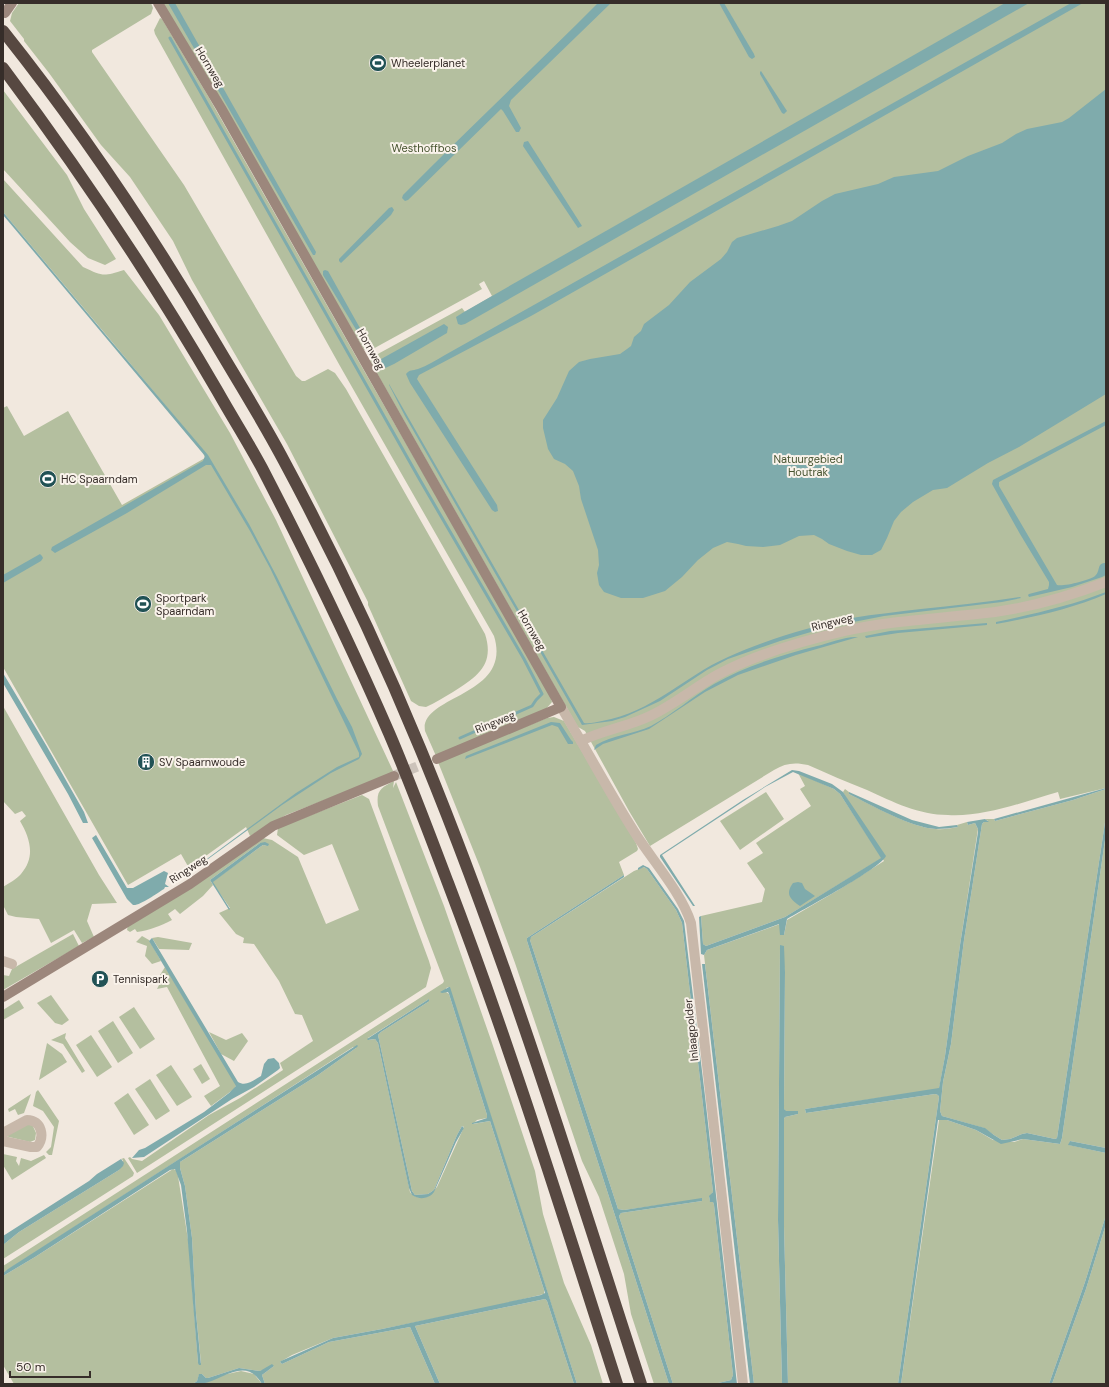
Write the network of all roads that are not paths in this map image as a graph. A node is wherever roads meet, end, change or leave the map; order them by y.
1 (12, 3) edge
2 (158, 3) edge
3 (4, 13) dead end
4 (3, 31) edge
5 (3, 68) edge
6 (1106, 582) edge
7 (561, 707) junction
8 (581, 741) junction
9 (437, 759) tunnel mouth
10 (394, 776) tunnel mouth
11 (3, 997) edge
12 (3, 1134) edge
13 (3, 1141) edge
14 (617, 1384) edge
15 (641, 1384) edge
16 (743, 1384) edge

1 - 3 street
2 - 7 street, Hornweg
4 - 15 highway
5 - 14 highway
6 - 8 street, Ringweg
7 - 8 street, Inlaagpolder
7 - 9 street, Ringweg
8 - 16 street, Inlaagpolder
10 - 11 street, Ringweg
12 - 13 street

